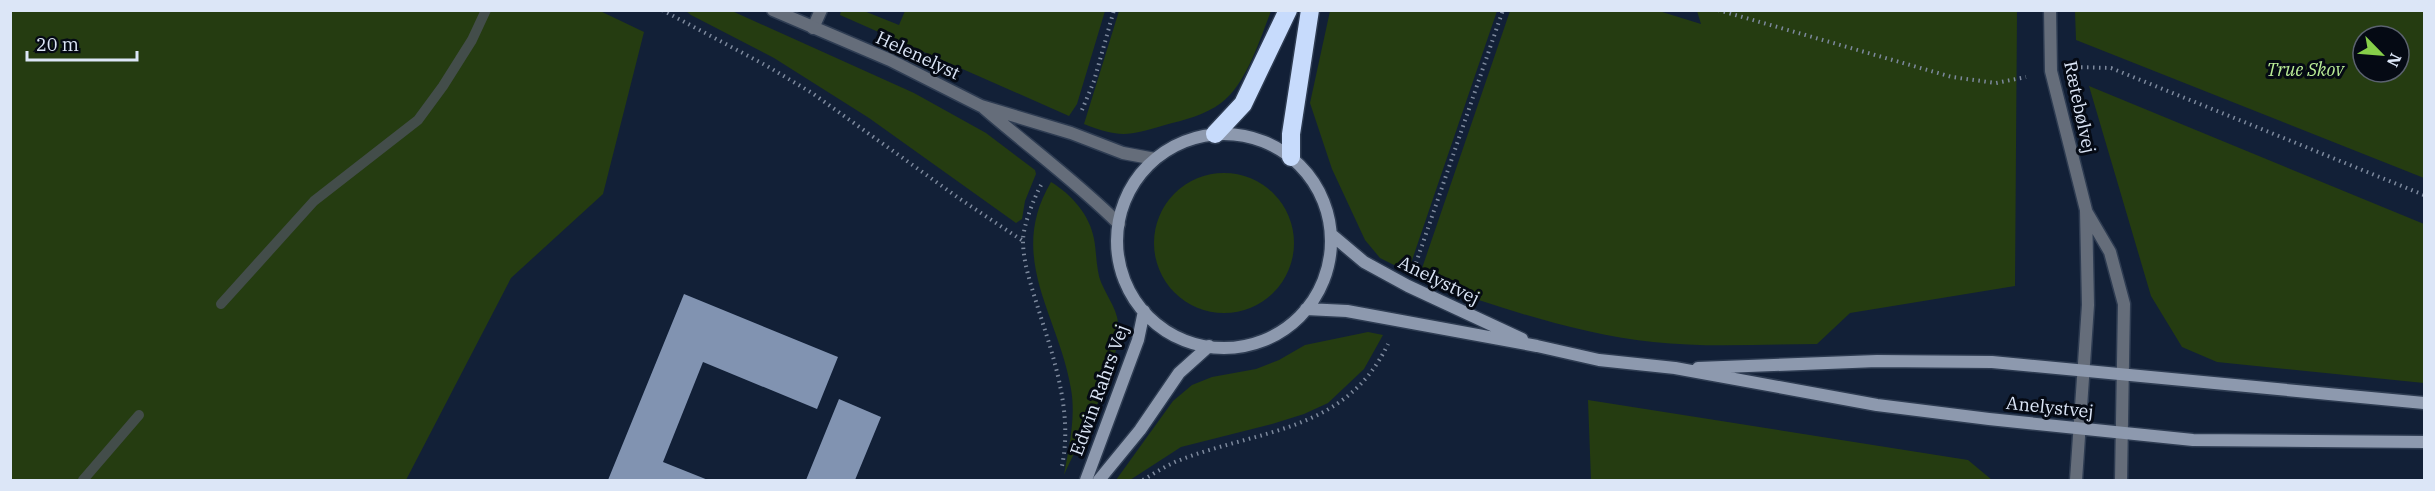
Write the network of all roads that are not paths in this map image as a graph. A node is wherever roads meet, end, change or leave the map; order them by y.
1 (773, 10) edge
2 (821, 10) edge
3 (1288, 10) edge
4 (1310, 10) edge
5 (2050, 10) edge
6 (813, 28) junction
7 (981, 105) junction
8 (1215, 134) junction
9 (1291, 157) junction
10 (1155, 159) junction
11 (2086, 210) junction
12 (1119, 224) junction
13 (1332, 235) junction
14 (1306, 309) junction
15 (1144, 311) junction
16 (1209, 346) junction
17 (1537, 346) junction
18 (1676, 368) junction
19 (2084, 370) junction
20 (2123, 374) junction
21 (2424, 403) edge
22 (2081, 428) junction
23 (2122, 433) junction
24 (2424, 442) edge
25 (1086, 480) edge
26 (1099, 480) edge
27 (2076, 480) edge
28 (2121, 480) edge

1 - 6 street, Helenelyst
2 - 6 street
3 - 8 highway
4 - 9 highway
5 - 11 street, Rætebølvej
6 - 7 street, Helenelyst
7 - 10 street, Helenelyst
7 - 12 street, Helenelyst
8 - 9 street
8 - 10 street
9 - 13 street
10 - 12 street
11 - 19 street, Rætebølvej
11 - 20 street, Rætebølvej
12 - 15 street
13 - 14 street
13 - 17 street, Anelystvej
14 - 16 street
14 - 17 street, Anelystvej
15 - 16 street
15 - 25 street, Edwin Rahrs Vej
16 - 26 street, Edwin Rahrs Vej
17 - 18 street, Anelystvej
18 - 19 street, Anelystvej
18 - 22 street, Anelystvej
19 - 20 street, Anelystvej
19 - 22 street, Rætebølvej
20 - 21 street, Anelystvej
20 - 23 street, Rætebølvej
22 - 23 street, Anelystvej
22 - 27 street, Rætebølvej
23 - 24 street, Anelystvej
23 - 28 street, Rætebølvej

